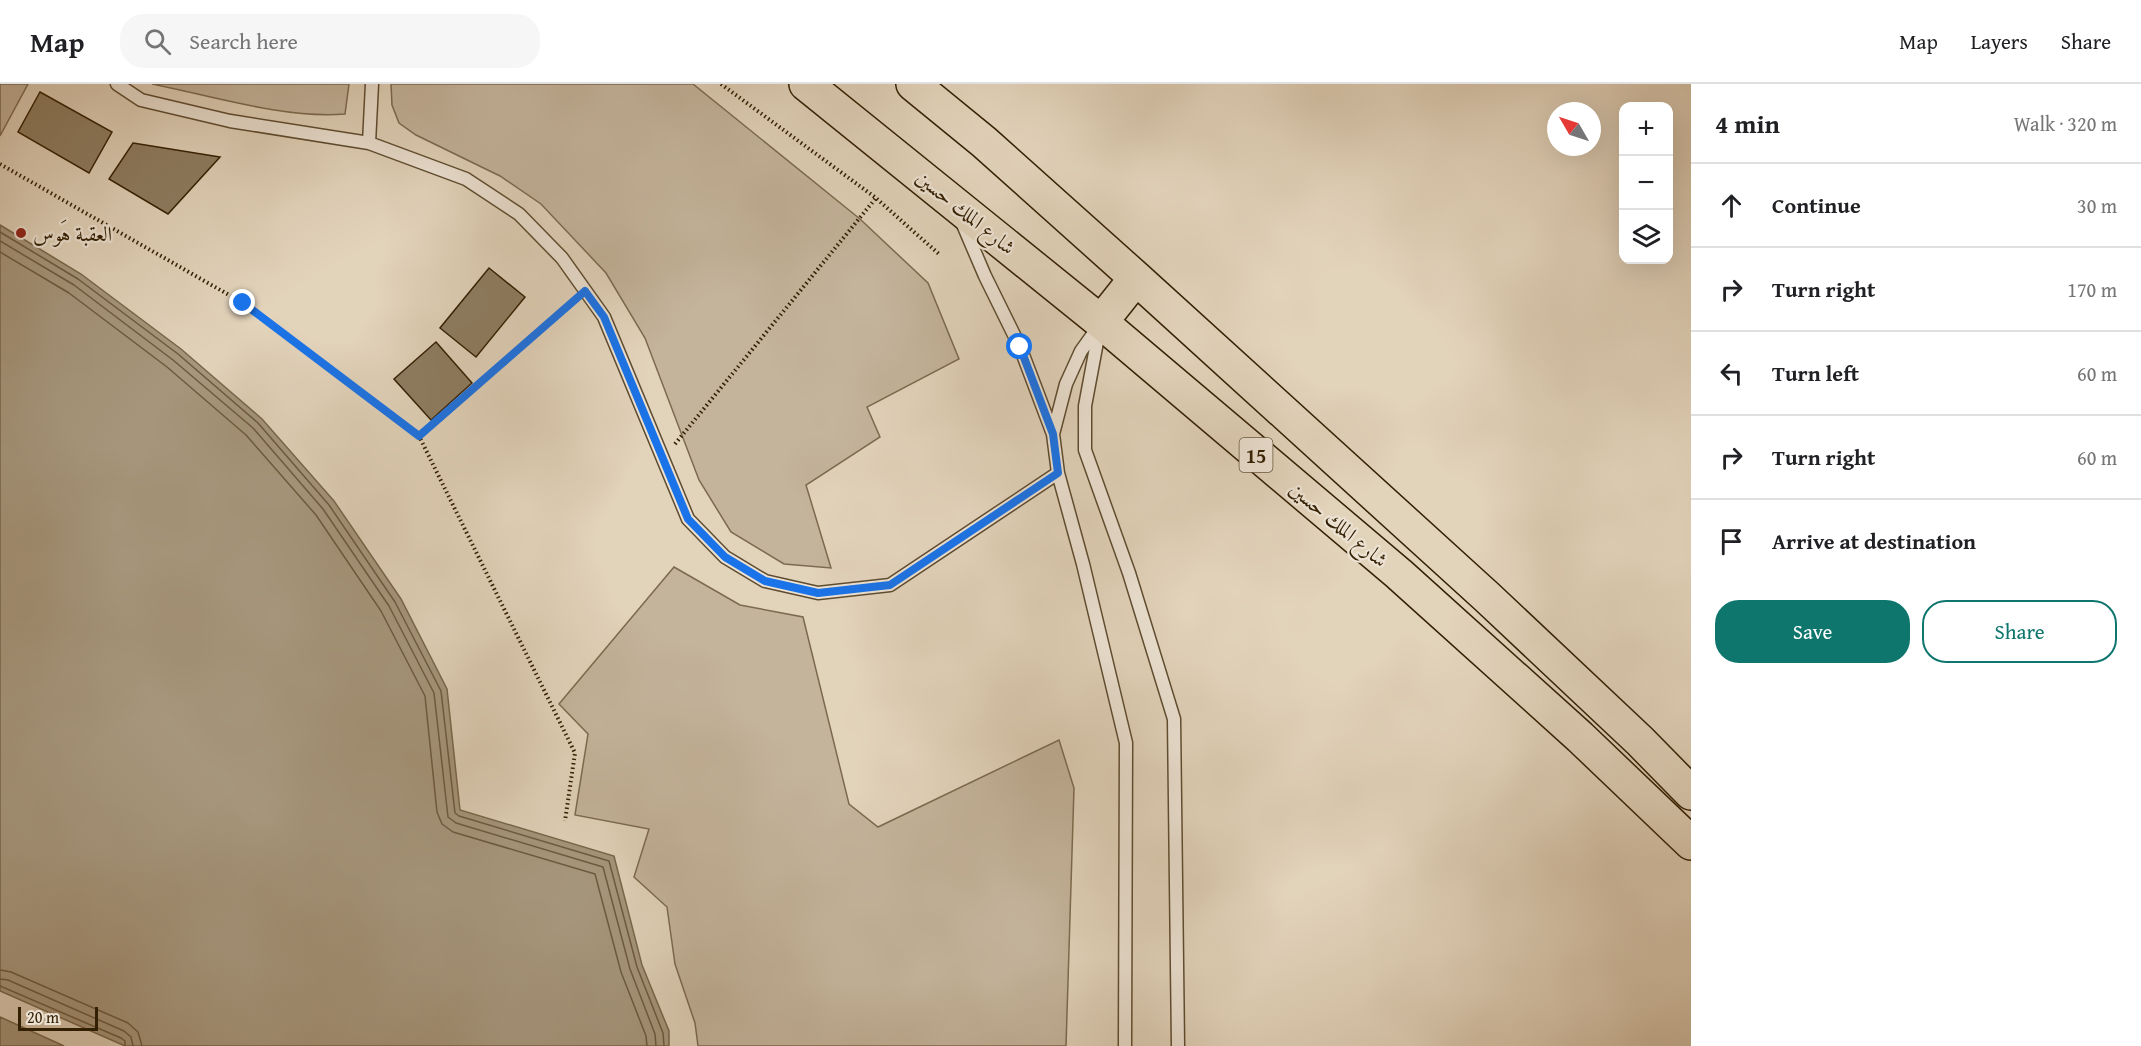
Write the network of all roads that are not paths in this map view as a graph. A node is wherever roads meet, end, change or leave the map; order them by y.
1 (117, 84) edge
2 (372, 84) edge
3 (806, 84) edge
4 (913, 84) edge
5 (369, 143) junction
6 (954, 203) junction
7 (1136, 278) junction
8 (1101, 321) junction
9 (1053, 434) junction
10 (1058, 473) junction
11 (1691, 793) edge
12 (1691, 843) edge
13 (1125, 1046) edge
14 (1178, 1046) edge

1 - 5 lane
2 - 5 lane
3 - 6 highway, شارع الملك حسين / 15
4 - 7 highway, شارع الملك حسين / 15
5 - 10 lane
6 - 8 highway, شارع الملك حسين / 15
6 - 9 lane
7 - 8 highway
7 - 11 highway, شارع الملك حسين / 15
8 - 9 lane
8 - 12 highway, شارع الملك حسين / 15
8 - 14 lane
9 - 10 lane
10 - 13 lane

